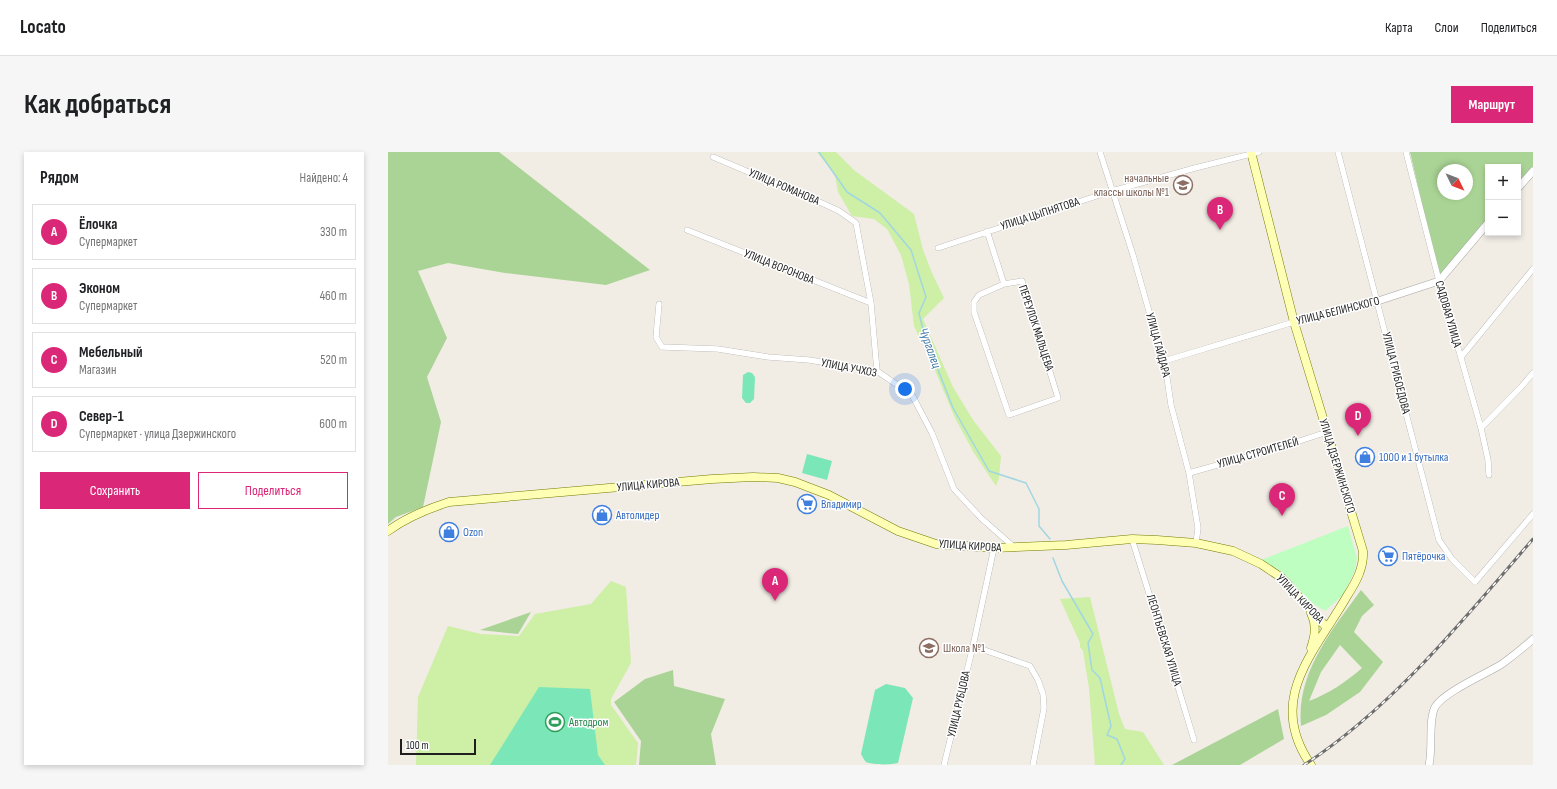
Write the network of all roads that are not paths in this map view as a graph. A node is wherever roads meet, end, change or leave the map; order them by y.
1 (1100, 152) edge
2 (1338, 152) edge
3 (1406, 152) edge
4 (1254, 153) edge
5 (713, 157) dead end
6 (1533, 171) edge
7 (1521, 185) edge
8 (1112, 191) junction
9 (1485, 226) edge
10 (687, 230) dead end
11 (987, 231) junction
12 (938, 248) dead end
13 (1533, 269) edge
14 (1438, 281) junction
15 (1004, 284) junction
16 (1378, 301) junction
17 (871, 303) junction
18 (659, 304) dead end
19 (1294, 322) junction
20 (1461, 357) junction
21 (1164, 361) junction
22 (877, 371) junction
23 (1533, 373) edge
24 (1480, 428) junction
25 (1327, 432) junction
26 (1189, 473) junction
27 (1489, 475) dead end
28 (1533, 514) edge
29 (388, 531) edge
30 (1132, 540) junction
31 (1196, 543) junction
32 (994, 548) junction
33 (1015, 548) junction
34 (1305, 603) junction
35 (1337, 613) junction
36 (1315, 614) junction
37 (1327, 628) junction
38 (1533, 639) edge
39 (973, 646) junction
40 (1309, 655) junction
41 (1194, 740) dead end
42 (1431, 763) edge
43 (944, 765) edge
44 (1033, 765) edge
45 (1311, 765) edge

1 - 8 street, УЛИЦА ГАЙДАРА
2 - 16 street, УЛИЦА ГРИБОЕДОВА
3 - 14 street, САДОВАЯ УЛИЦА
4 - 8 street, УЛИЦА ЦЫПНЯТОВА
4 - 19 main road, УЛИЦА ДЗЕРЖИНСКОГО
5 - 17 street, УЛИЦА РОМАНОВА
6 - 7 street
8 - 11 street, УЛИЦА ЦЫПНЯТОВА
8 - 21 street, УЛИЦА ГАЙДАРА
9 - 14 street
10 - 17 street, УЛИЦА ВОРОНОВА
11 - 12 street, УЛИЦА ЦЫПНЯТОВА
11 - 15 street, ПЕРЕУЛОК МАЛЬЦЕВА
13 - 20 street
14 - 16 street, УЛИЦА БЕЛИНСКОГО
14 - 20 street, САДОВАЯ УЛИЦА
15 - 15 street, ПЕРЕУЛОК МАЛЬЦЕВА
16 - 19 street, УЛИЦА БЕЛИНСКОГО
16 - 28 street, УЛИЦА ГРИБОЕДОВА
17 - 22 street
18 - 22 street, УЛИЦА УЧХОЗ
19 - 21 street, УЛИЦА БЕЛИНСКОГО
19 - 25 main road, УЛИЦА ДЗЕРЖИНСКОГО
20 - 24 street, САДОВАЯ УЛИЦА
21 - 26 street, УЛИЦА ГАЙДАРА
22 - 33 street, УЛИЦА УЧХОЗ
23 - 24 street
24 - 27 street, САДОВАЯ УЛИЦА
25 - 26 street, УЛИЦА СТРОИТЕЛЕЙ
25 - 35 main road, УЛИЦА ДЗЕРЖИНСКОГО
26 - 31 street, УЛИЦА ГАЙДАРА
29 - 32 main road, УЛИЦА КИРОВА
30 - 31 main road, УЛИЦА КИРОВА
30 - 33 main road, УЛИЦА КИРОВА
30 - 41 street, ЛЕОНТЬЕВСКАЯ УЛИЦА
31 - 34 main road, УЛИЦА КИРОВА
32 - 33 main road, УЛИЦА КИРОВА
32 - 39 street, УЛИЦА РУБЦОВА
34 - 36 main road, УЛИЦА КИРОВА
34 - 40 main road
35 - 36 main road
35 - 37 main road, УЛИЦА ДЗЕРЖИНСКОГО
36 - 37 main road, УЛИЦА КИРОВА
37 - 40 main road, УЛИЦА ДЗЕРЖИНСКОГО
38 - 42 street
39 - 43 street, УЛИЦА РУБЦОВА
39 - 44 street
40 - 45 main road, УЛИЦА ДЗЕРЖИНСКОГО

